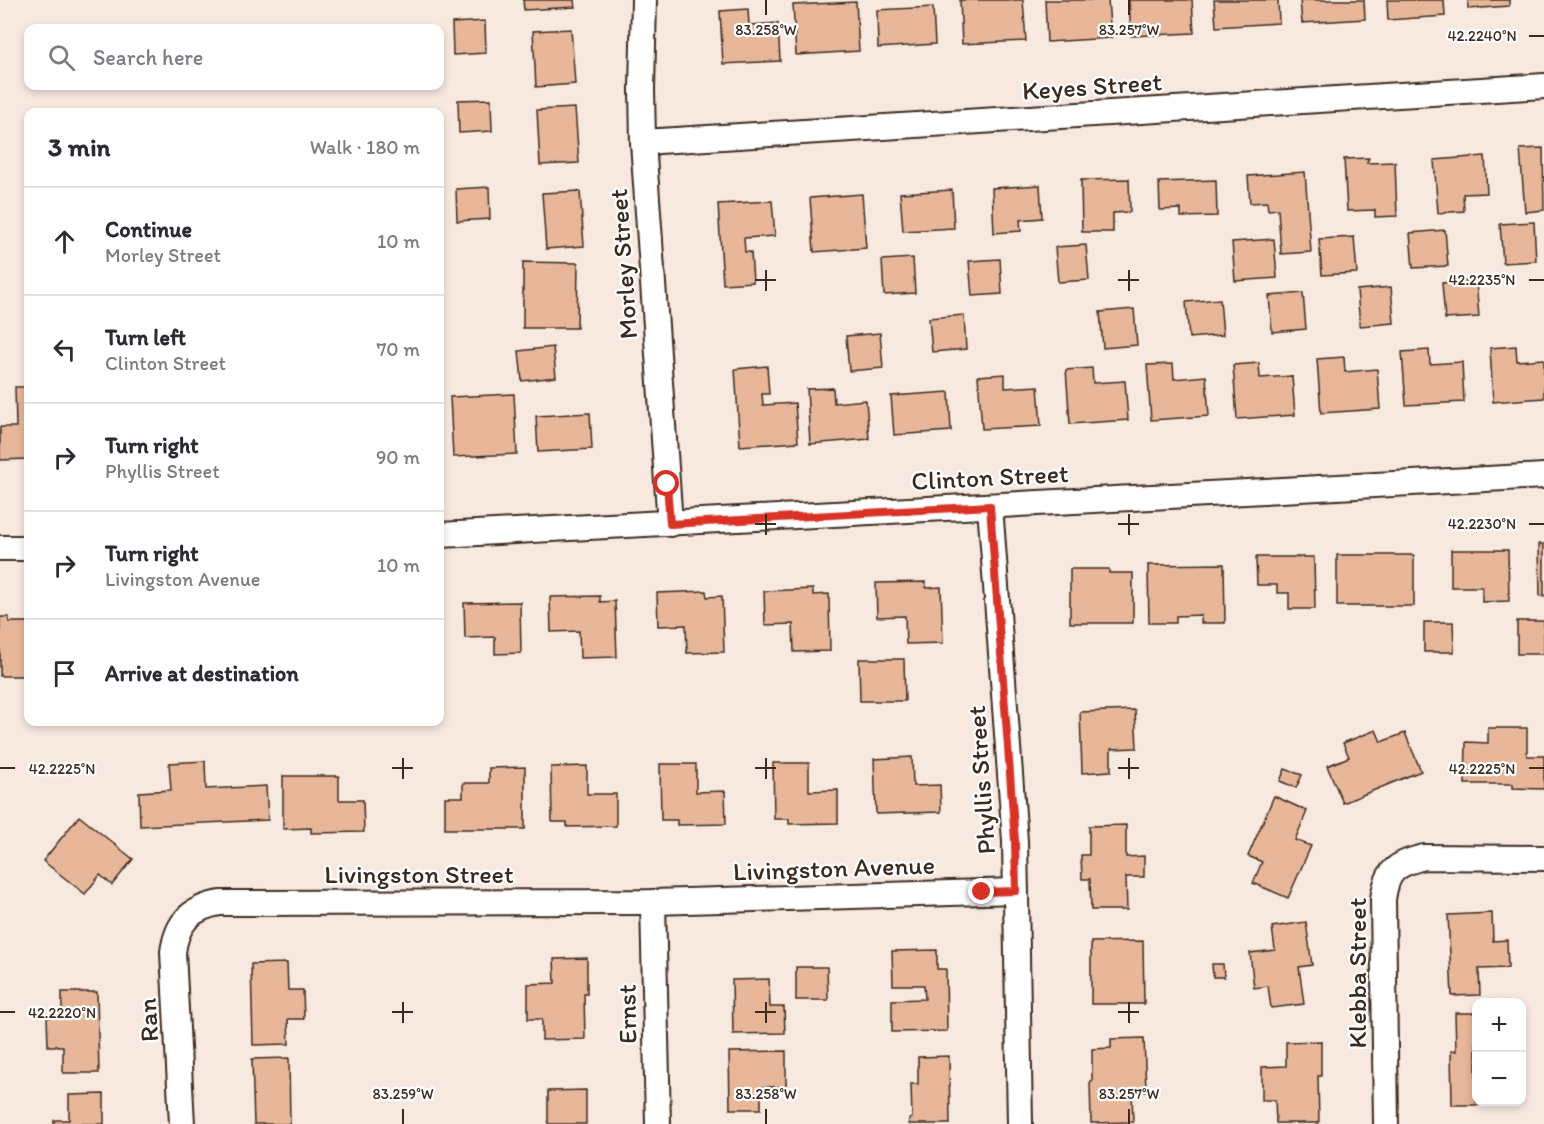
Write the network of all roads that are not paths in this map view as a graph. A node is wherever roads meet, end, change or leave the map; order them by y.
1 (644, 0) edge
2 (1544, 86) edge
3 (643, 142) junction
4 (1544, 476) edge
5 (990, 506) junction
6 (670, 524) junction
7 (444, 535) edge
8 (0, 548) edge
9 (24, 548) edge
10 (1544, 858) edge
11 (1016, 891) junction
12 (653, 902) junction
13 (189, 917) joint
14 (182, 1124) edge
15 (658, 1124) edge
16 (1020, 1124) edge
17 (1386, 1124) edge

1 - 3 street, Morley Street
2 - 3 street, Keyes Street
3 - 6 street, Morley Street
4 - 5 street, Clinton Street
5 - 6 street, Clinton Street
5 - 11 street, Phyllis Street
6 - 7 street, Clinton Street
8 - 9 street
10 - 17 street, Klebba Street
11 - 12 street, Livingston Avenue
11 - 16 street, Phyllis Street
12 - 13 street, Livingston Street
12 - 15 street, Ernst
13 - 14 street, Ran

